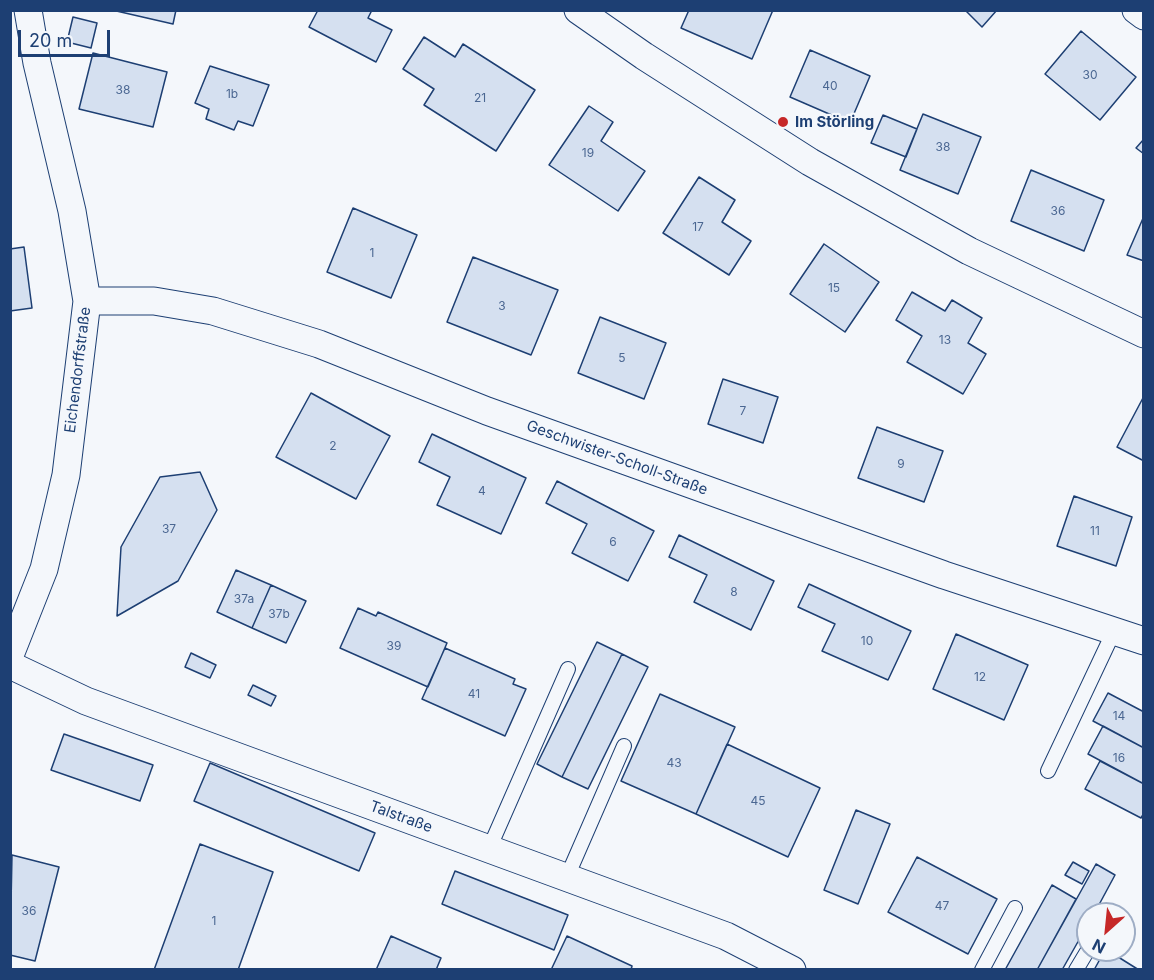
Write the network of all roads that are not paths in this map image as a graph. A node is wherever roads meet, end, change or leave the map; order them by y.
1 (28, 10) edge
2 (578, 10) edge
3 (1136, 10) edge
4 (1143, 16) edge
5 (87, 301) junction
6 (1143, 334) edge
7 (1114, 631) junction
8 (1143, 641) edge
9 (10, 656) edge
10 (10, 665) edge
11 (568, 669) dead end
12 (624, 746) dead end
13 (1048, 771) dead end
14 (489, 849) junction
15 (567, 878) junction
16 (1015, 908) dead end
17 (792, 969) edge
18 (982, 969) edge

1 - 5 street, Eichendorffstraße
2 - 6 street
3 - 4 street
5 - 7 street, Geschwister-Scholl-Straße
5 - 9 street, Eichendorffstraße
7 - 8 street, Geschwister-Scholl-Straße
7 - 13 lane
10 - 14 street, Talstraße
11 - 14 lane
12 - 15 lane
14 - 15 street, Talstraße
15 - 17 street, Talstraße
16 - 18 lane

